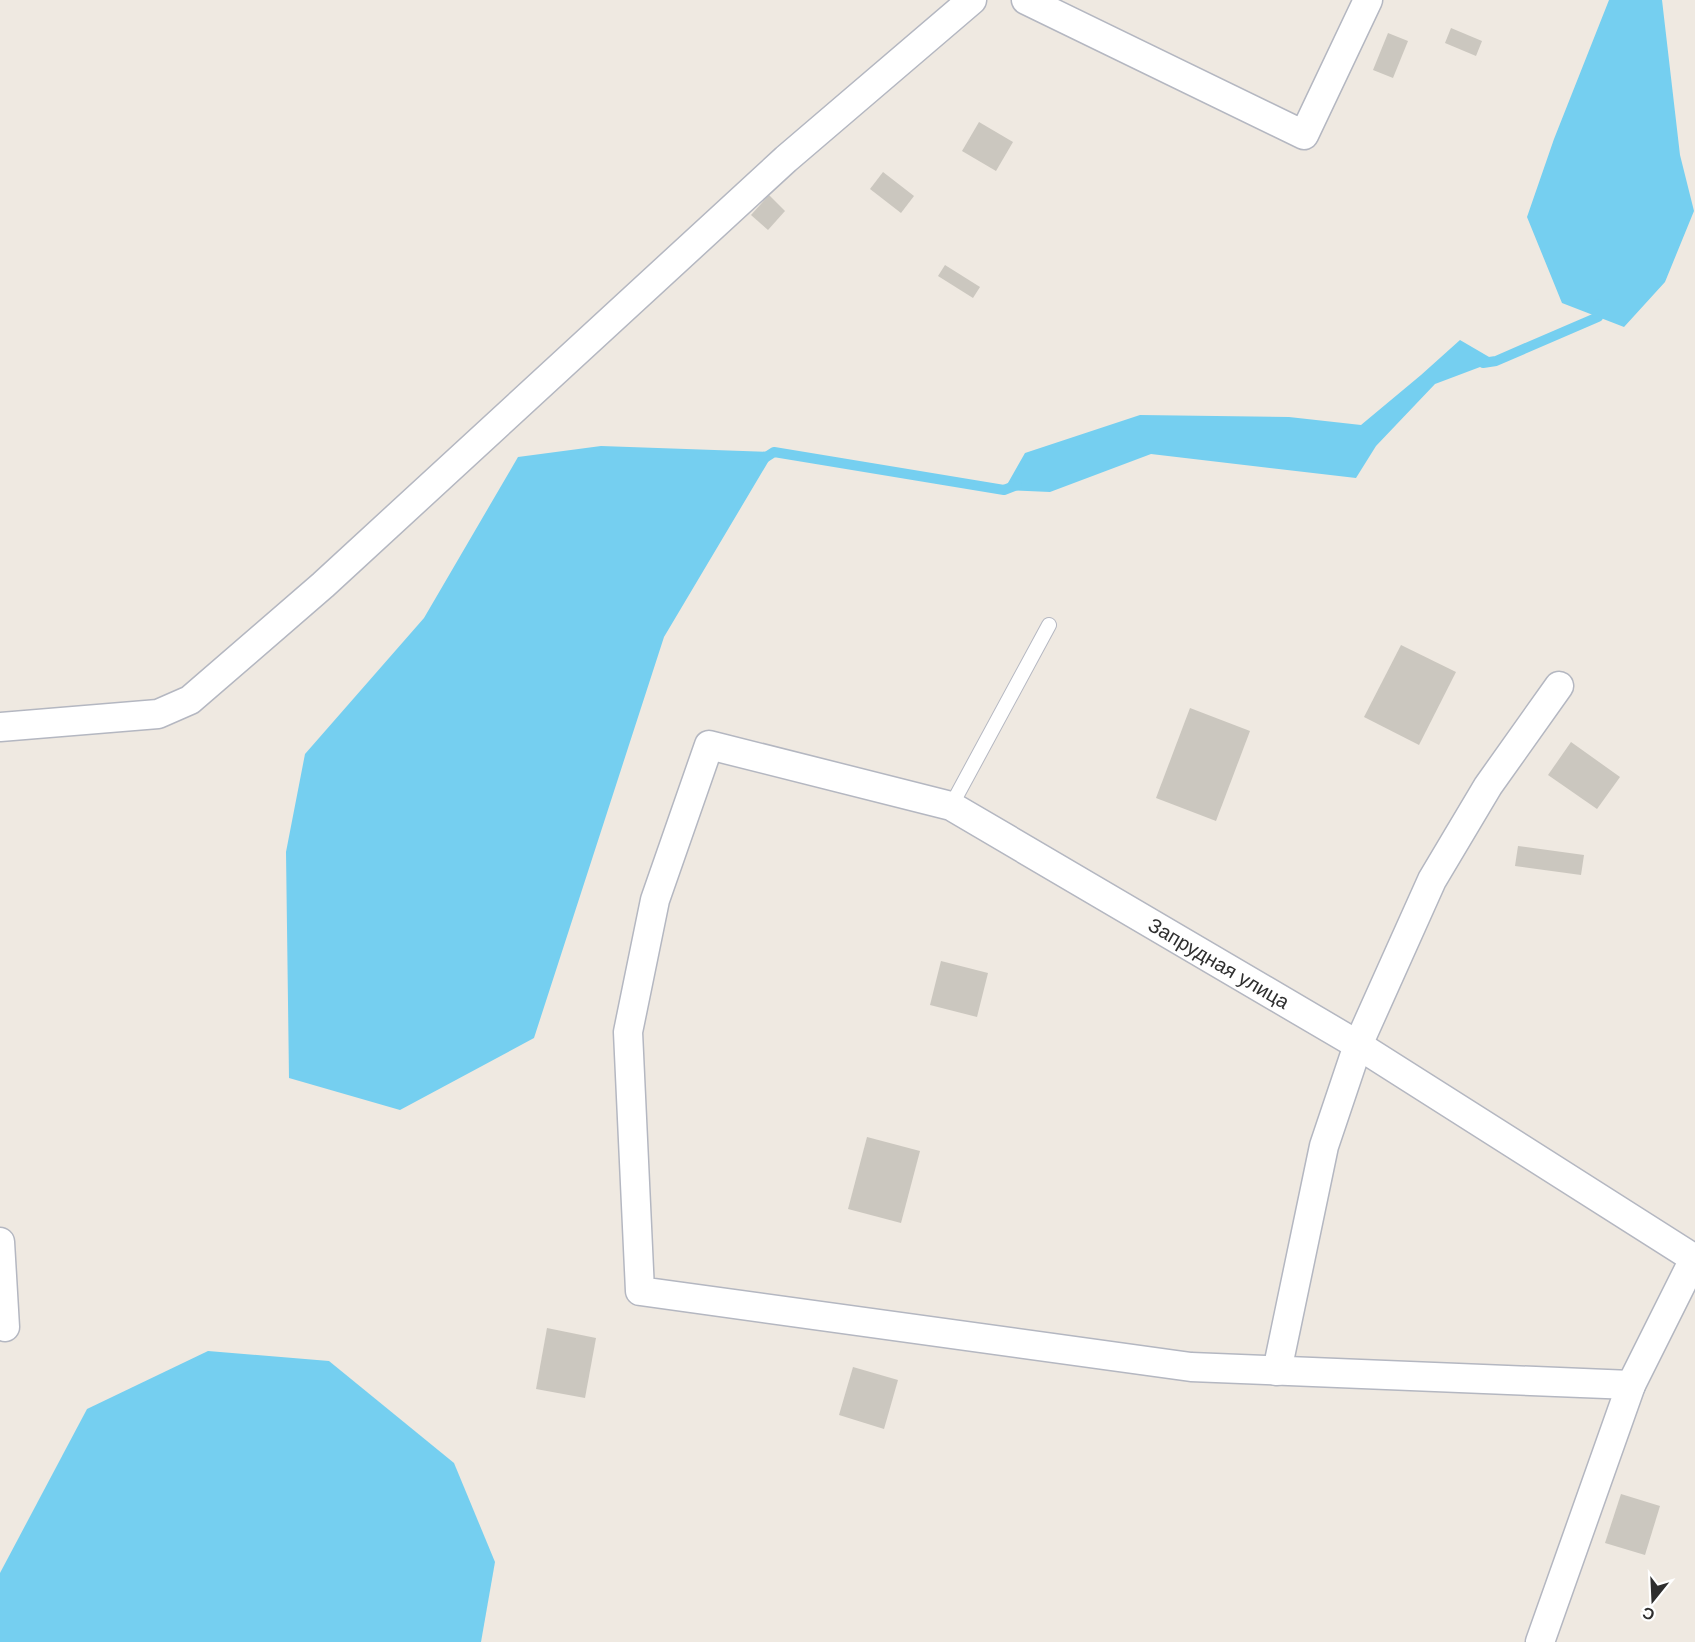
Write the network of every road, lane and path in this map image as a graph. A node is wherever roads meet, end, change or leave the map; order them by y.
1 (972, 0) edge
2 (1026, 0) edge
3 (1368, 0) edge
4 (1049, 625) dead end
5 (1559, 686) dead end
6 (0, 727) edge
7 (951, 806) junction
8 (1358, 1046) junction
9 (0, 1242) edge
10 (1695, 1259) edge
11 (5, 1328) dead end
12 (1277, 1371) junction
13 (1631, 1385) junction
14 (1540, 1642) edge

1 - 6 street
2 - 3 street
4 - 7 lane
5 - 8 street
7 - 8 street, Запрудная улица
7 - 12 street, Запрудная улица
8 - 10 street, Запрудная улица
8 - 12 street
9 - 11 street
10 - 13 street
12 - 13 street
13 - 14 street

